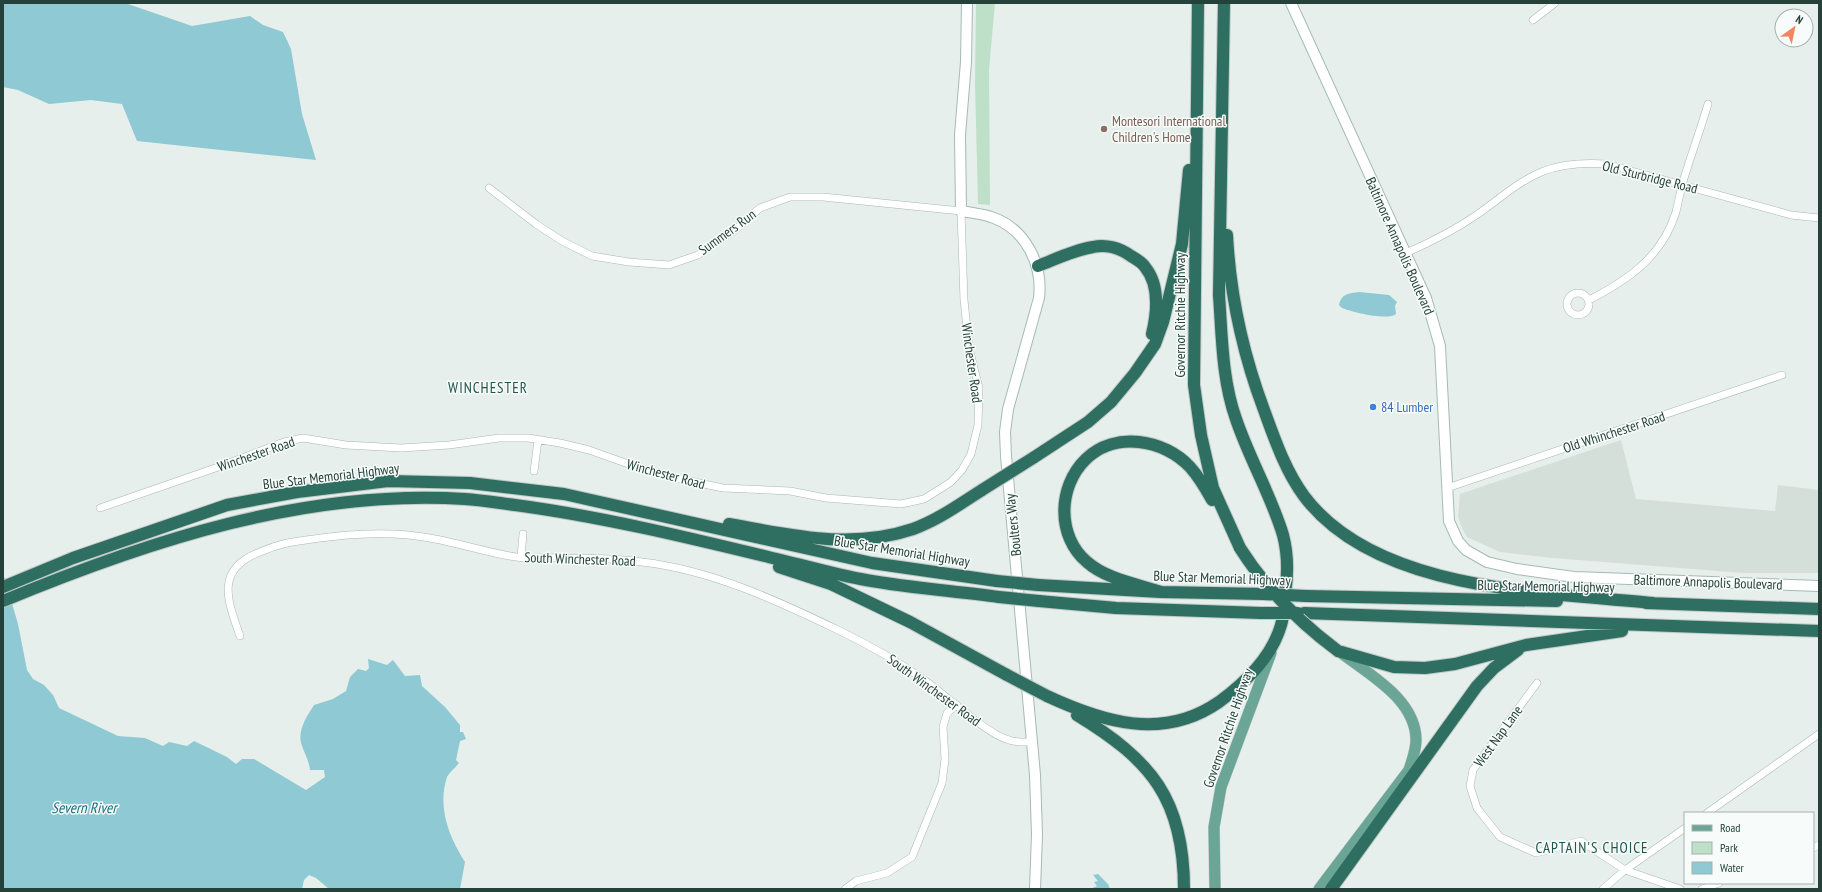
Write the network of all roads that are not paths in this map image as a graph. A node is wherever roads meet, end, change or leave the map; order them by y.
1 (967, 3) edge
2 (1198, 3) edge
3 (1224, 3) edge
4 (1291, 3) edge
5 (1555, 3) edge
6 (1534, 20) dead end
7 (1196, 83) junction
8 (1708, 104) dead end
9 (1222, 139) junction
10 (1682, 185) junction
11 (489, 188) dead end
12 (961, 211) junction
13 (1819, 218) edge
14 (1406, 253) junction
15 (1038, 266) junction
16 (1589, 300) dead end
17 (1135, 373) junction
18 (1782, 374) dead end
19 (538, 440) junction
20 (534, 471) dead end
21 (1447, 488) junction
22 (564, 494) junction
23 (100, 508) dead end
24 (523, 534) dead end
25 (720, 546) junction
26 (1240, 548) junction
27 (521, 557) junction
28 (3, 586) edge
29 (1819, 586) edge
30 (1160, 592) junction
31 (3, 601) edge
32 (1653, 603) junction
33 (1819, 609) edge
34 (1665, 627) junction
35 (1819, 631) edge
36 (1279, 632) junction
37 (240, 636) dead end
38 (1526, 645) junction
39 (1338, 650) junction
40 (1537, 683) dead end
41 (1047, 696) junction
42 (957, 705) junction
43 (1819, 734) edge
44 (1032, 742) junction
45 (1708, 812) edge
46 (1684, 829) edge
47 (1625, 870) junction
48 (1716, 884) edge
49 (845, 889) edge
50 (1035, 889) edge
51 (1184, 889) edge
52 (1215, 889) edge
53 (1319, 889) edge
54 (1331, 889) edge
55 (1603, 889) edge
56 (1680, 889) edge
57 (1702, 889) edge

1 - 12 street, Winchester Road
2 - 7 highway, Governor Ritchie Highway
3 - 9 highway, Governor Ritchie Highway
4 - 14 street, Baltimore Annapolis Boulevard
5 - 6 street
7 - 17 highway
7 - 26 highway, Governor Ritchie Highway
8 - 10 street
9 - 32 highway
9 - 36 highway, Governor Ritchie Highway
10 - 13 street, Old Sturbridge Road
10 - 14 street, Old Sturbridge Road
10 - 16 street
11 - 12 street, Summers Run
12 - 15 street, Boulters Way
12 - 19 street, Winchester Road
14 - 21 street, Baltimore Annapolis Boulevard
15 - 17 highway
15 - 44 street, Boulters Way
17 - 22 highway, bridge
18 - 21 street, Old Whinchester Road
19 - 20 street
19 - 23 street, Winchester Road
21 - 29 street, Baltimore Annapolis Boulevard
22 - 28 highway, Blue Star Memorial Highway
22 - 30 highway, Blue Star Memorial Highway, bridge
24 - 27 street
25 - 31 highway, Blue Star Memorial Highway
25 - 34 highway, Blue Star Memorial Highway, bridge
25 - 41 highway, bridge
26 - 30 highway
26 - 39 highway, Governor Ritchie Highway, bridge
27 - 37 street, South Winchester Road
27 - 42 street, South Winchester Road
30 - 32 highway, Blue Star Memorial Highway, bridge
32 - 33 highway, Blue Star Memorial Highway
34 - 35 highway, Blue Star Memorial Highway
34 - 38 highway, Governor Ritchie Highway
36 - 41 highway
36 - 52 main road, Governor Ritchie Highway
38 - 39 highway, Governor Ritchie Highway
38 - 54 highway
39 - 53 main road
40 - 47 street, West Nap Lane
41 - 51 highway
42 - 44 street, South Winchester Road
42 - 49 street
43 - 45 street
44 - 50 street, Boulters Way
46 - 47 street
47 - 55 street
47 - 56 street, West Nap Lane
48 - 57 street

